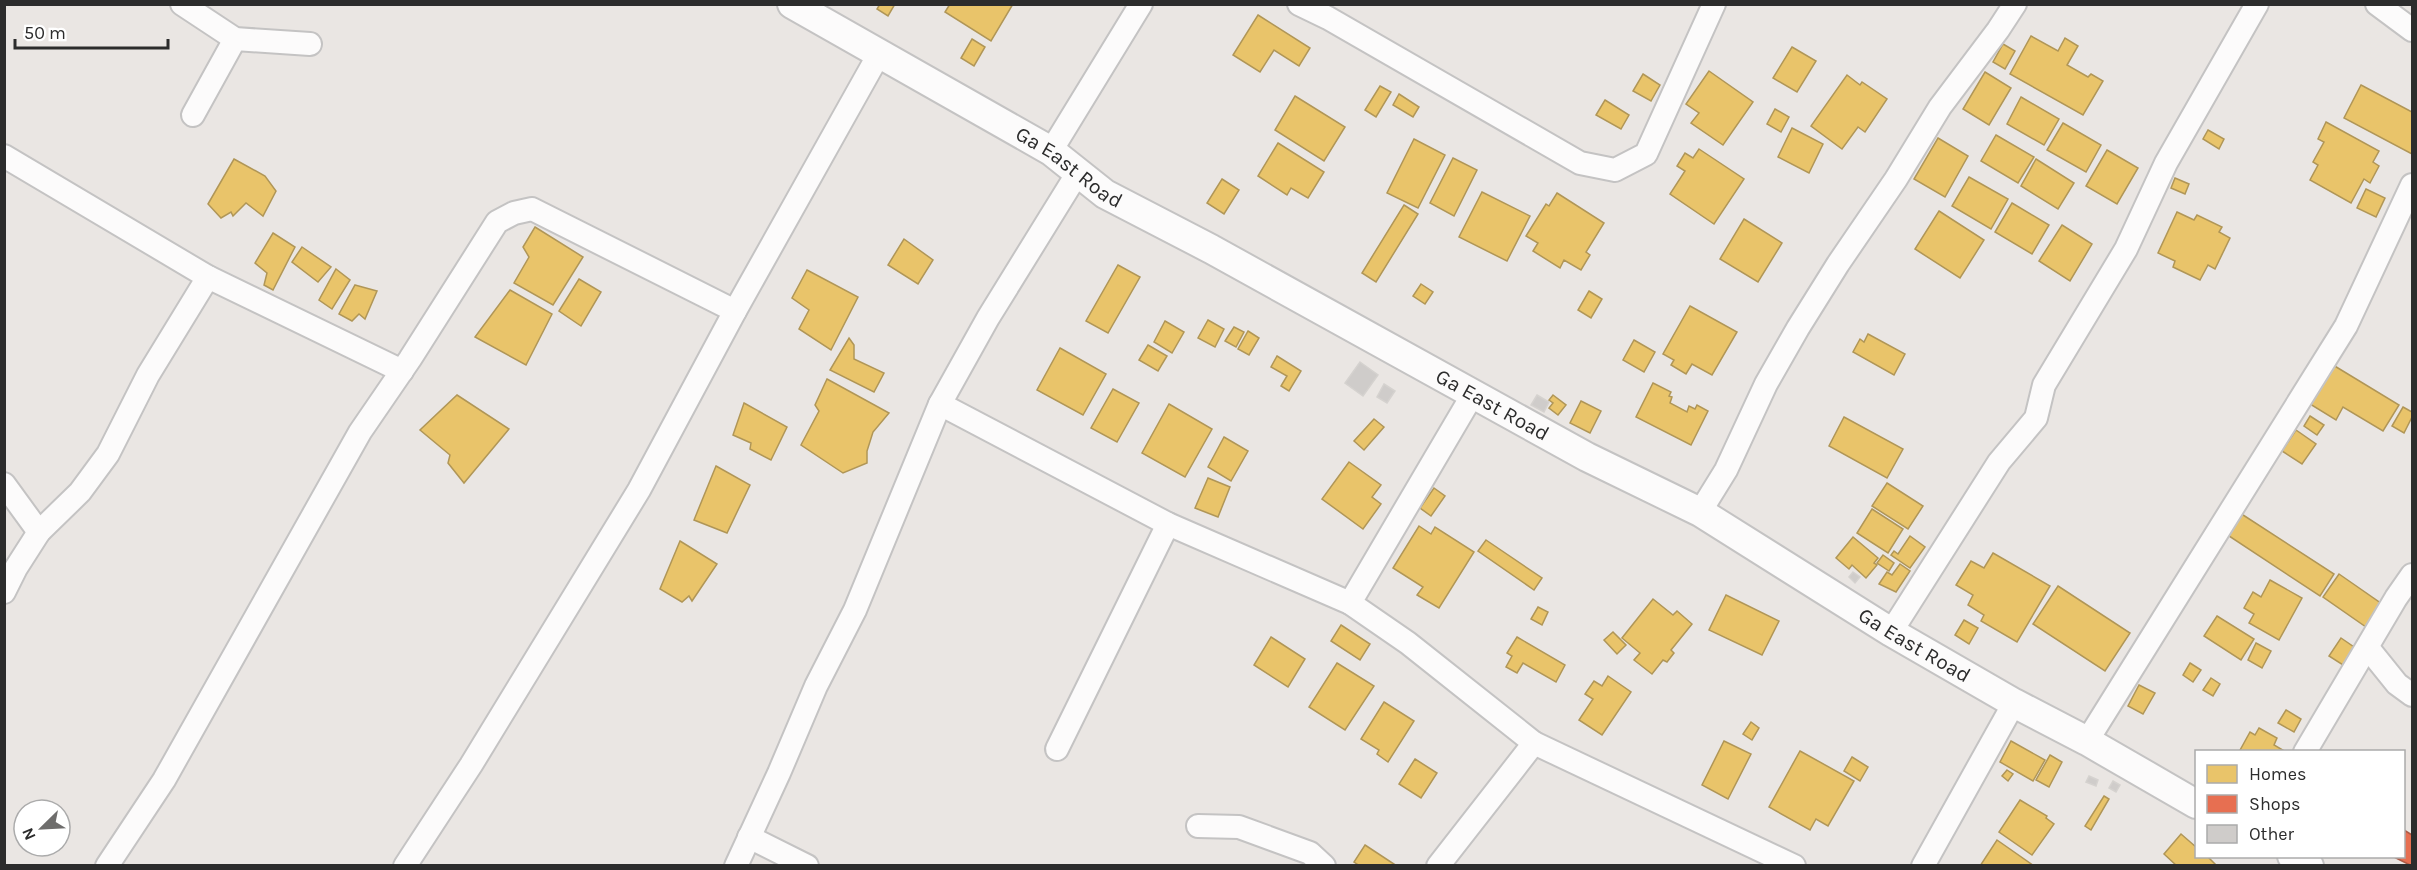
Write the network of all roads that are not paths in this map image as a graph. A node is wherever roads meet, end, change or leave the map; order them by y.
1 (182, 4) edge
2 (792, 4) edge
3 (1141, 4) edge
4 (1299, 4) edge
5 (1714, 4) edge
6 (2015, 4) edge
7 (2257, 4) edge
8 (2377, 4) edge
9 (2412, 30) edge
10 (235, 39) junction
11 (310, 44) dead end
12 (879, 54) junction
13 (193, 115) dead end
14 (1051, 151) junction
15 (4, 156) edge
16 (1077, 174) junction
17 (2412, 185) edge
18 (207, 277) junction
19 (735, 311) junction
20 (402, 371) junction
21 (1473, 394) junction
22 (940, 404) junction
23 (4, 484) edge
24 (1700, 512) junction
25 (1168, 524) junction
26 (39, 532) junction
27 (2412, 575) edge
28 (4, 592) edge
29 (1350, 603) junction
30 (1891, 632) junction
31 (2368, 648) junction
32 (2412, 695) edge
33 (2014, 703) junction
34 (2087, 741) junction
35 (1534, 743) junction
36 (1057, 749) dead end
37 (2306, 750) edge
38 (2195, 803) edge
39 (1198, 826) dead end
40 (749, 837) junction
41 (2295, 858) edge
42 (107, 866) edge
43 (405, 866) edge
44 (736, 866) edge
45 (807, 866) edge
46 (1324, 866) edge
47 (1438, 866) edge
48 (1794, 866) edge
49 (1923, 866) edge
50 (2309, 866) edge

1 - 10 street
2 - 12 street, Ga East Road
3 - 14 street
4 - 5 street
6 - 24 street
7 - 30 street
8 - 9 street
10 - 11 street
10 - 13 street
12 - 14 street, Ga East Road
12 - 19 street
14 - 16 street, Ga East Road
15 - 18 street
16 - 21 street, Ga East Road
16 - 22 street
17 - 34 street
18 - 20 street
18 - 26 street
19 - 20 street
19 - 43 street
20 - 42 street
21 - 24 street, Ga East Road
21 - 29 street
22 - 25 street
22 - 40 street
23 - 26 street
24 - 30 street, Ga East Road
25 - 29 street
25 - 36 street
26 - 28 street
27 - 31 street
29 - 35 street
30 - 33 street, Ga East Road
31 - 32 street
31 - 37 street
33 - 34 street, Ga East Road
33 - 49 street
34 - 38 street, Ga East Road
35 - 47 street
35 - 48 street
39 - 46 street
40 - 44 street
40 - 45 street
41 - 50 street

